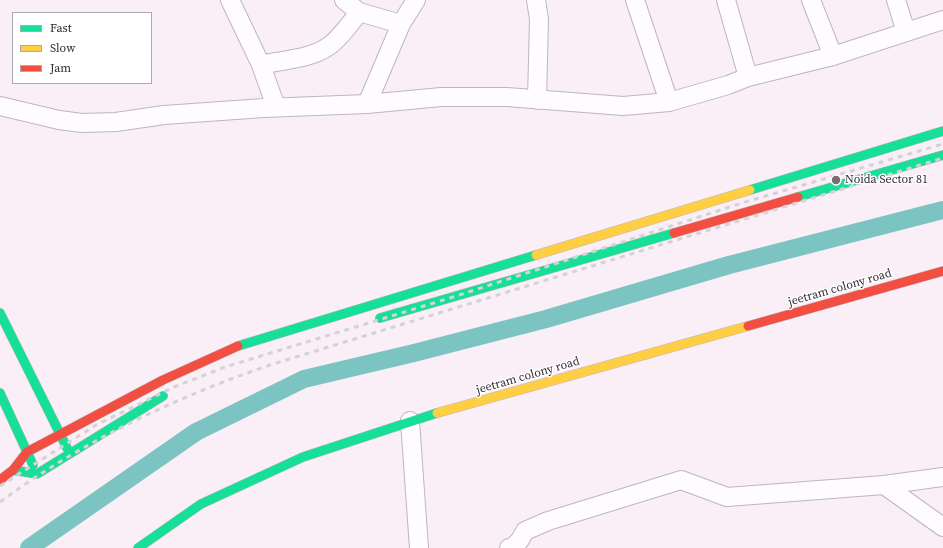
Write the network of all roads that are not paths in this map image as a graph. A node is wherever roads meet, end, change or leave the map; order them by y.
1 (230, 0) edge
2 (344, 0) edge
3 (416, 0) edge
4 (536, 0) edge
5 (635, 0) edge
6 (726, 0) edge
7 (811, 0) edge
8 (896, 0) edge
9 (360, 12) junction
10 (943, 20) edge
11 (402, 24) junction
12 (906, 32) junction
13 (833, 56) junction
14 (261, 64) junction
15 (748, 77) junction
16 (538, 100) junction
17 (669, 102) junction
18 (367, 104) junction
19 (0, 106) edge
20 (276, 107) junction
21 (943, 131) edge
22 (943, 155) edge
23 (943, 271) edge
24 (0, 313) edge
25 (369, 321) dead end
26 (241, 355) dead end
27 (220, 365) dead end
28 (173, 390) dead end
29 (0, 393) edge
30 (410, 421) junction
31 (60, 434) junction
32 (27, 452) junction
33 (70, 453) junction
34 (13, 470) junction
35 (37, 474) junction
36 (943, 477) edge
37 (0, 480) edge
38 (884, 485) junction
39 (943, 527) edge
40 (138, 548) edge
41 (419, 548) edge
42 (509, 548) edge

1 - 14 street
2 - 9 street
3 - 11 street
4 - 16 street
5 - 17 street
6 - 15 street
7 - 13 street
8 - 12 street
9 - 11 street
9 - 14 street
10 - 12 street
11 - 18 street
12 - 13 street
13 - 15 street
14 - 20 street
15 - 17 street
16 - 17 street
16 - 18 street
18 - 20 street
19 - 20 street
21 - 31 street
22 - 25 street
23 - 30 street, jeetram colony road
24 - 31 street
26 - 27 street
28 - 33 street
29 - 32 street
30 - 40 street, jeetram colony road
30 - 41 street
31 - 32 street
31 - 33 street
32 - 34 street
32 - 35 street
33 - 35 street
34 - 35 street
34 - 37 street
36 - 38 street
38 - 39 street
38 - 42 street

